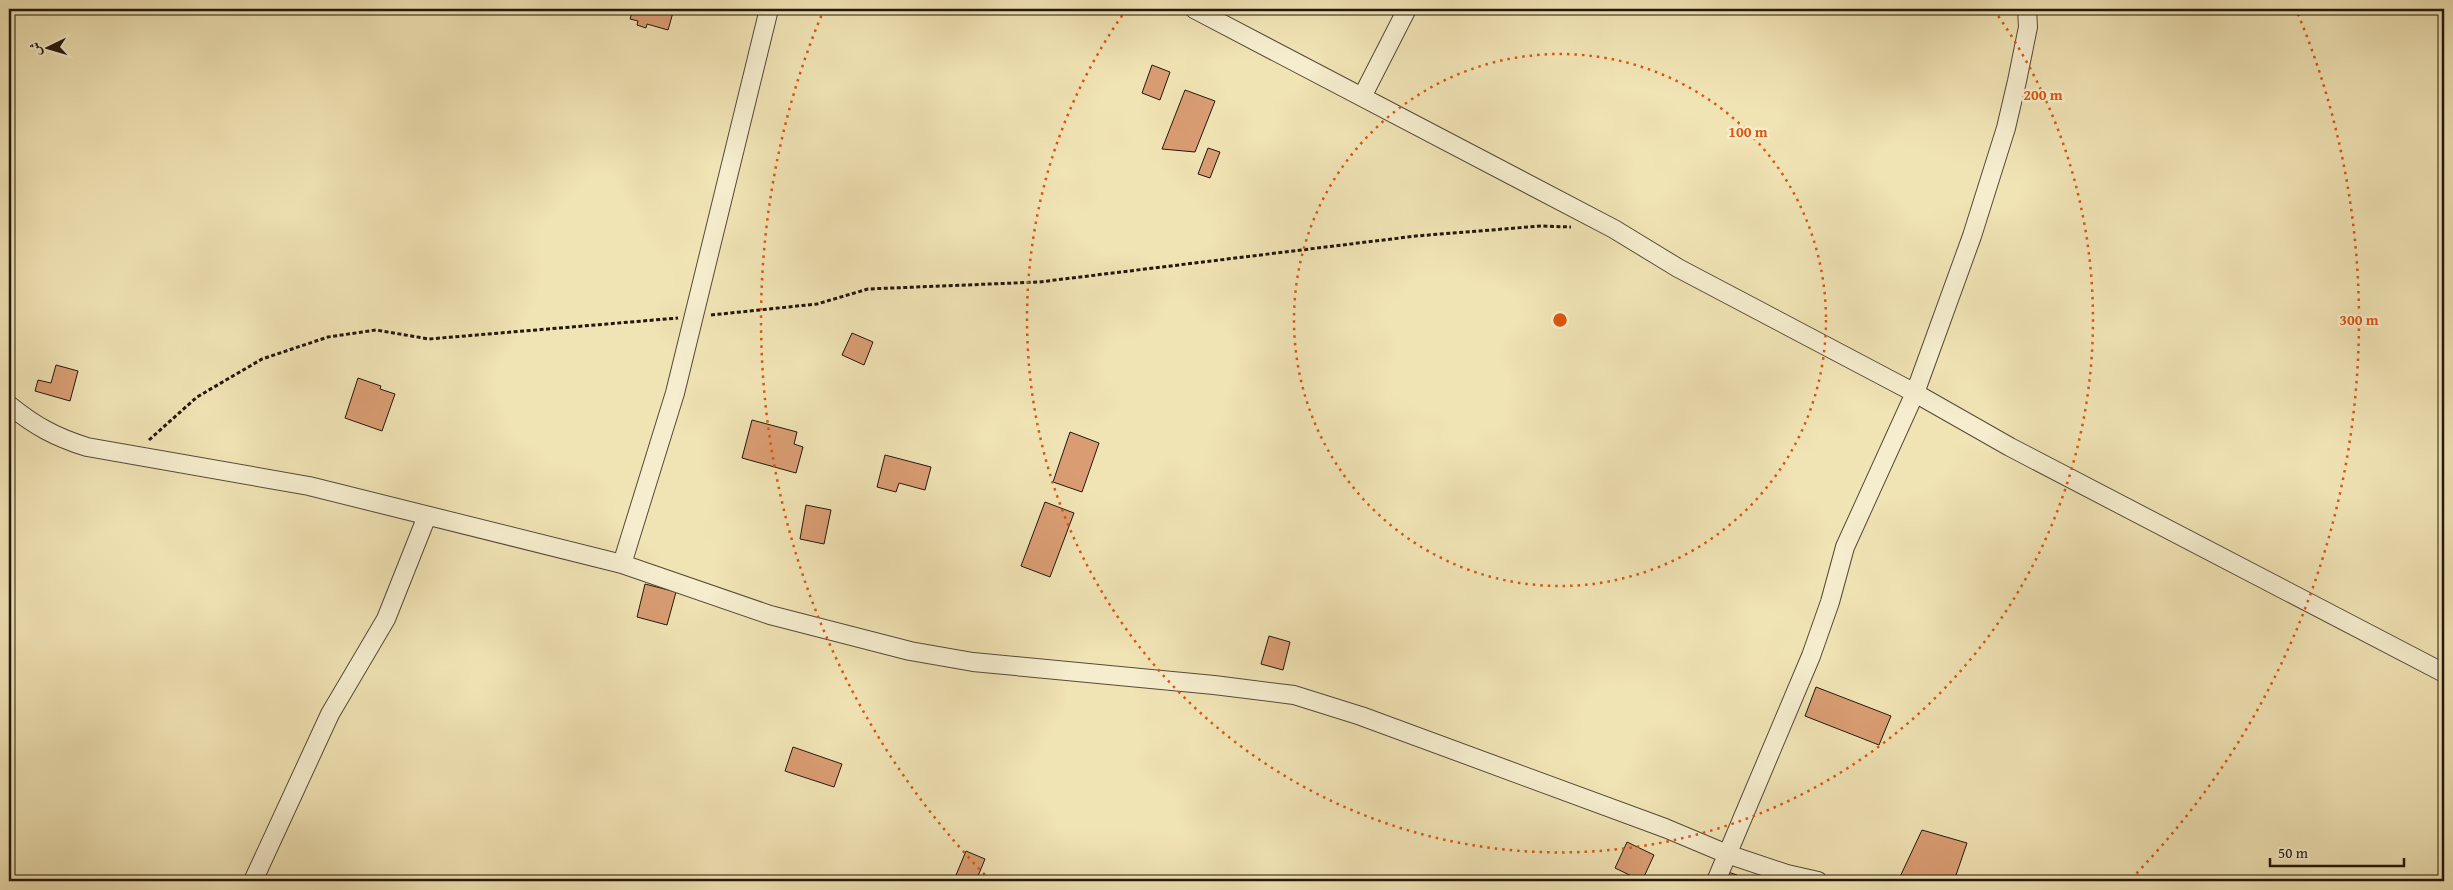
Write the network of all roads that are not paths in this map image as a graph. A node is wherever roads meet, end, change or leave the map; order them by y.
1 (769, 9) edge
2 (1194, 9) edge
3 (1407, 9) edge
4 (2027, 9) edge
5 (1362, 97) junction
6 (1915, 393) junction
7 (9, 405) edge
8 (427, 516) junction
9 (622, 564) junction
10 (2444, 674) edge
11 (1727, 854) junction
12 (253, 881) edge
13 (1716, 881) edge
14 (1818, 881) edge

1 - 9 street
2 - 5 street
3 - 5 street
4 - 6 street
5 - 6 street
6 - 10 street
6 - 11 street
7 - 8 street
8 - 9 street
8 - 12 street
9 - 11 street
11 - 13 street
11 - 14 street

